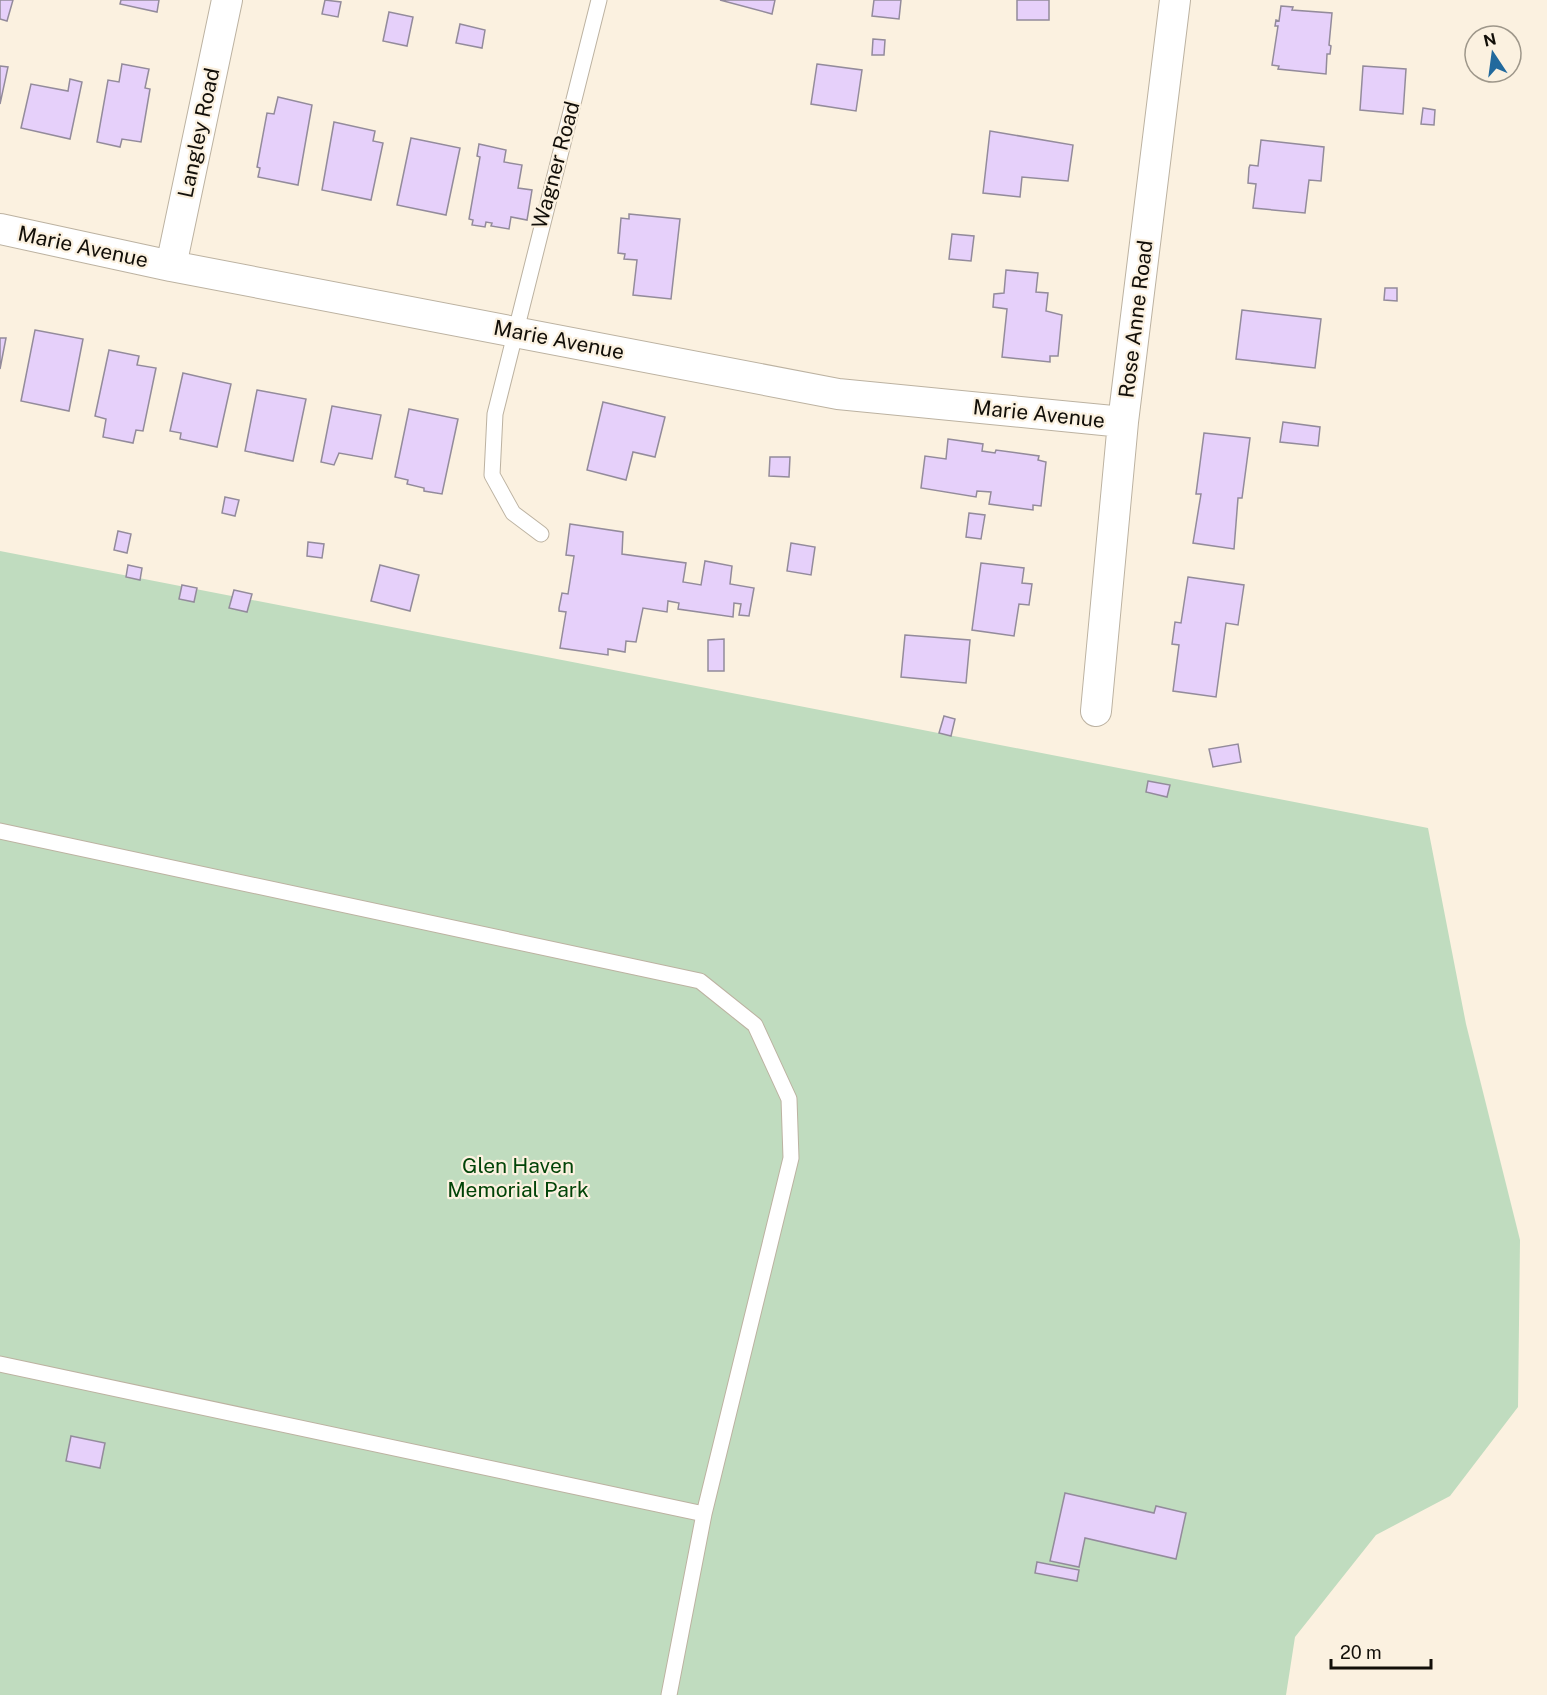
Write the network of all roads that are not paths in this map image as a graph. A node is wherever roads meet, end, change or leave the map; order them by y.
1 (227, 0) edge
2 (599, 0) edge
3 (1175, 0) edge
4 (0, 229) edge
5 (171, 266) junction
6 (513, 331) junction
7 (1123, 422) junction
8 (541, 534) dead end
9 (1096, 711) dead end
10 (0, 831) edge
11 (0, 1364) edge
12 (704, 1514) junction
13 (669, 1695) edge

1 - 5 street, Langley Road
2 - 6 lane, Wagner Road
3 - 7 street, Rose Anne Road
4 - 5 street, Marie Avenue
5 - 6 street, Marie Avenue
6 - 7 street, Marie Avenue
6 - 8 lane, Wagner Road
7 - 9 street, Rose Anne Road
10 - 12 lane
11 - 12 lane
12 - 13 lane

